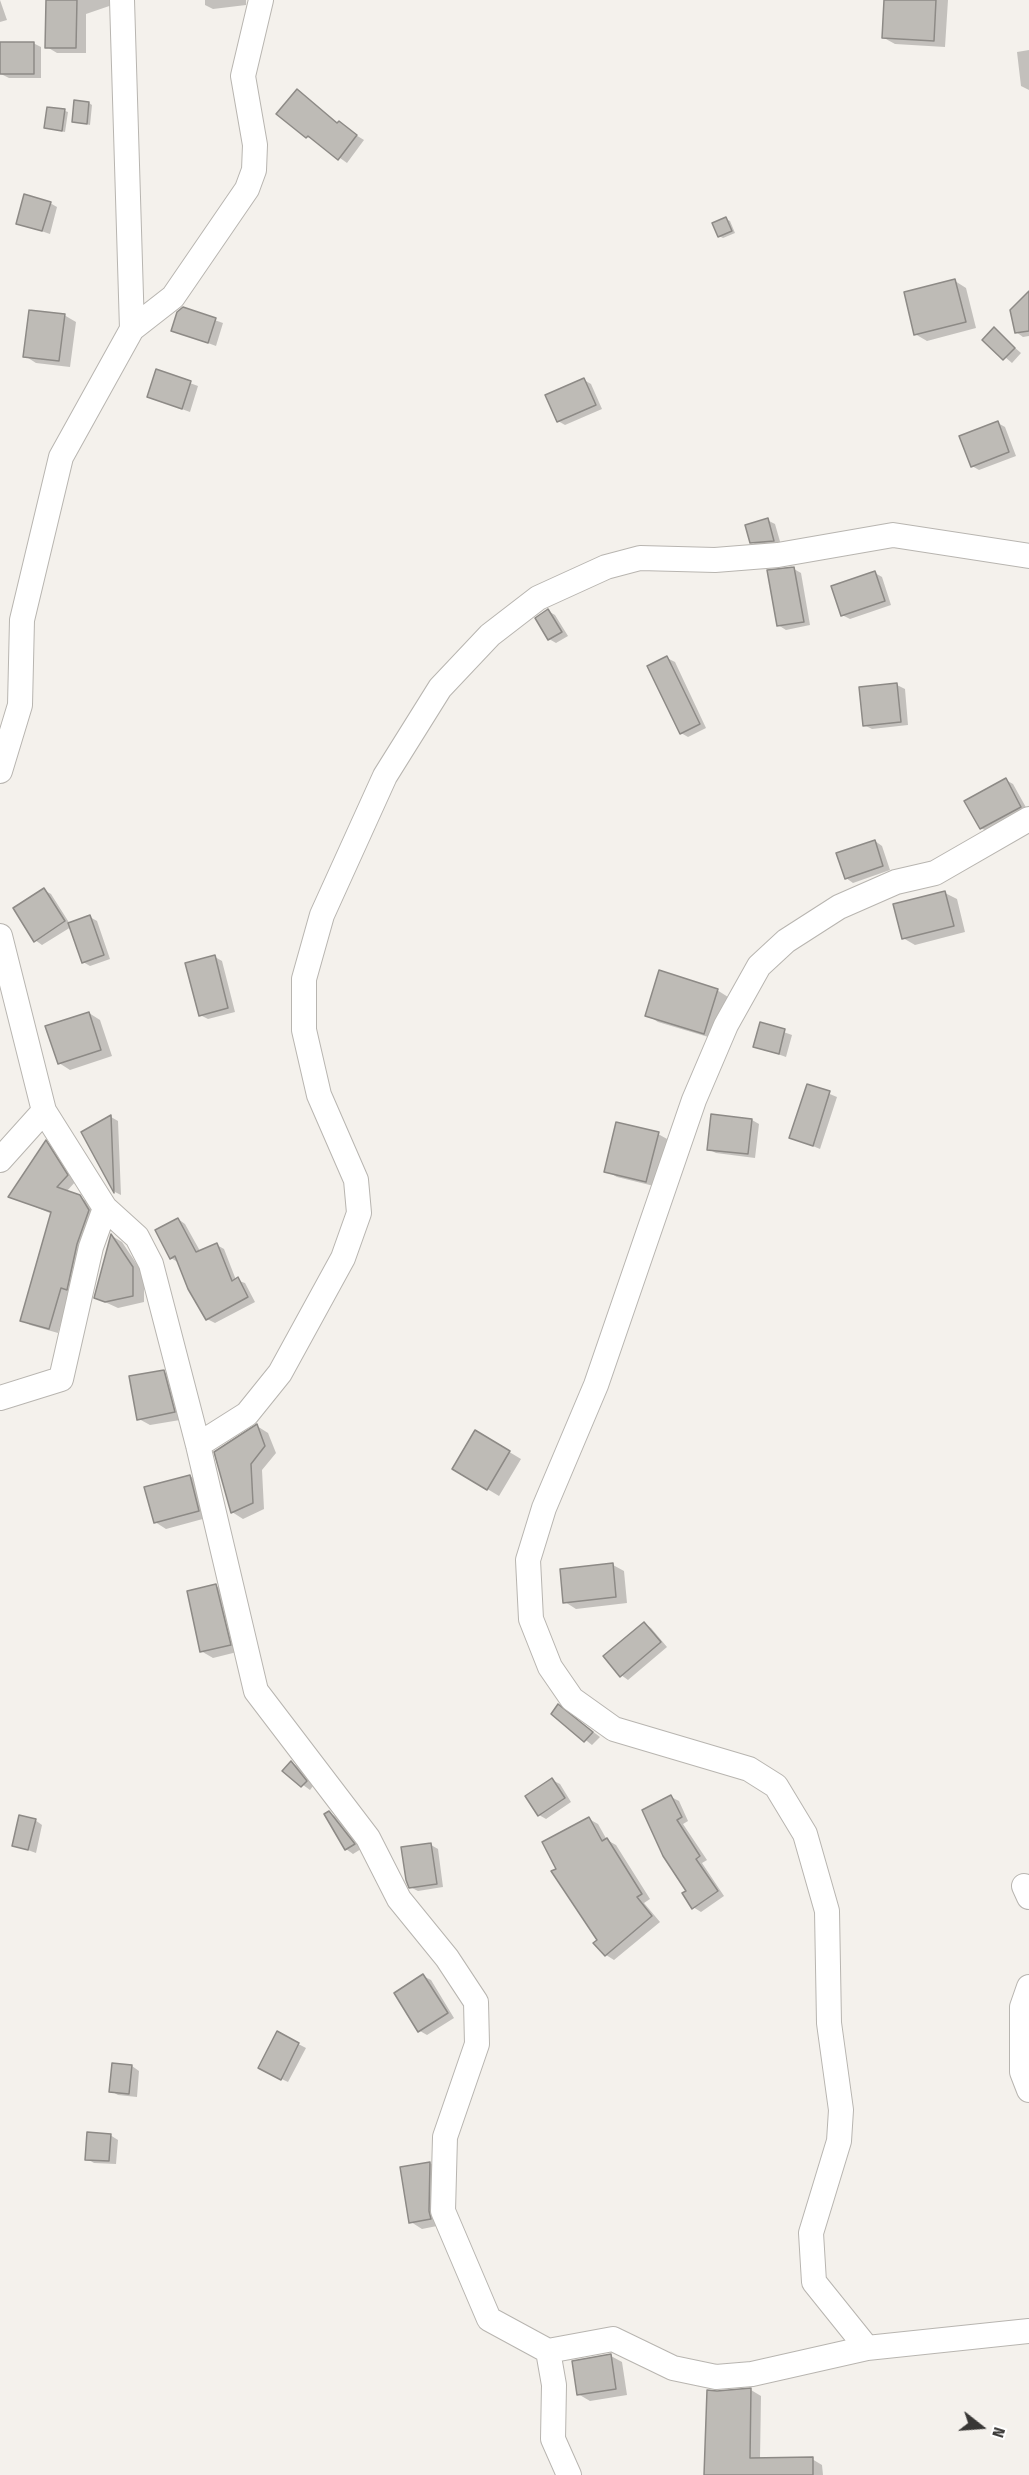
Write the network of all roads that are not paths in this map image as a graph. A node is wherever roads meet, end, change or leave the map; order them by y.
1 (122, 0) edge
2 (261, 0) edge
3 (132, 329) junction
4 (1029, 556) edge
5 (0, 771) edge
6 (1029, 819) edge
7 (0, 936) edge
8 (44, 1111) junction
9 (0, 1160) edge
10 (105, 1208) junction
11 (0, 1398) edge
12 (198, 1445) junction
13 (1029, 1986) edge
14 (1029, 2090) edge
15 (1029, 2331) edge
16 (867, 2348) junction
17 (548, 2351) junction
18 (569, 2475) edge

1 - 3 street
2 - 3 street
3 - 5 street
4 - 12 street
6 - 16 street
7 - 8 street
8 - 9 street
8 - 10 street
10 - 11 street
10 - 12 street
12 - 17 street
13 - 14 street
15 - 16 street
16 - 17 street
17 - 18 street

